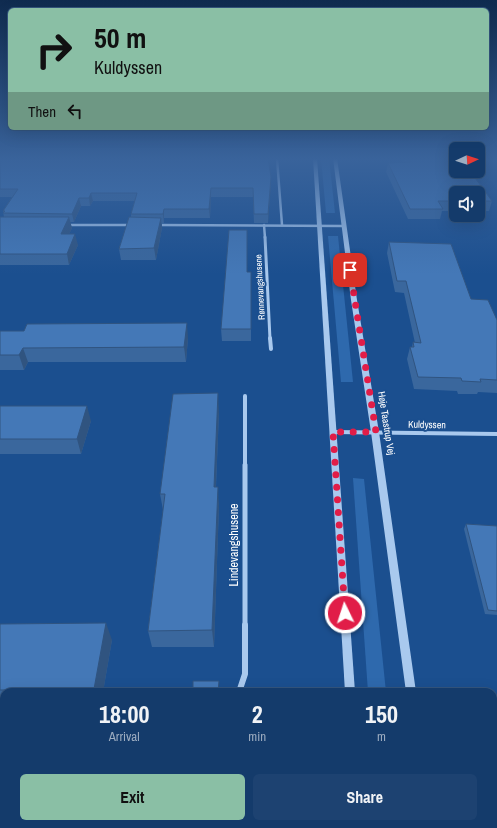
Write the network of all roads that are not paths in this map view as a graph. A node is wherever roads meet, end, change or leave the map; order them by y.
1 (280, 197) edge
2 (317, 197) edge
3 (340, 197) edge
4 (62, 225) edge
5 (140, 225) edge
6 (156, 225) edge
7 (264, 225) junction
8 (282, 225) junction
9 (319, 226) junction
10 (344, 226) junction
11 (271, 349) dead end
12 (245, 396) dead end
13 (333, 432) junction
14 (376, 432) junction
15 (497, 434) edge
16 (240, 688) edge
17 (350, 688) edge
18 (410, 688) edge

1 - 8 street
2 - 9 street
3 - 10 street, Høje Taastrup Vej
4 - 5 street
6 - 7 street
7 - 8 street
7 - 11 street, Rønnevangshusene
8 - 9 street
9 - 10 street
9 - 13 street
10 - 14 street, Høje Taastrup Vej
12 - 16 street, Lindevangshusene
13 - 14 street, Kuldyssen
13 - 17 street
14 - 15 street, Kuldyssen
14 - 18 street, Høje Taastrup Vej

